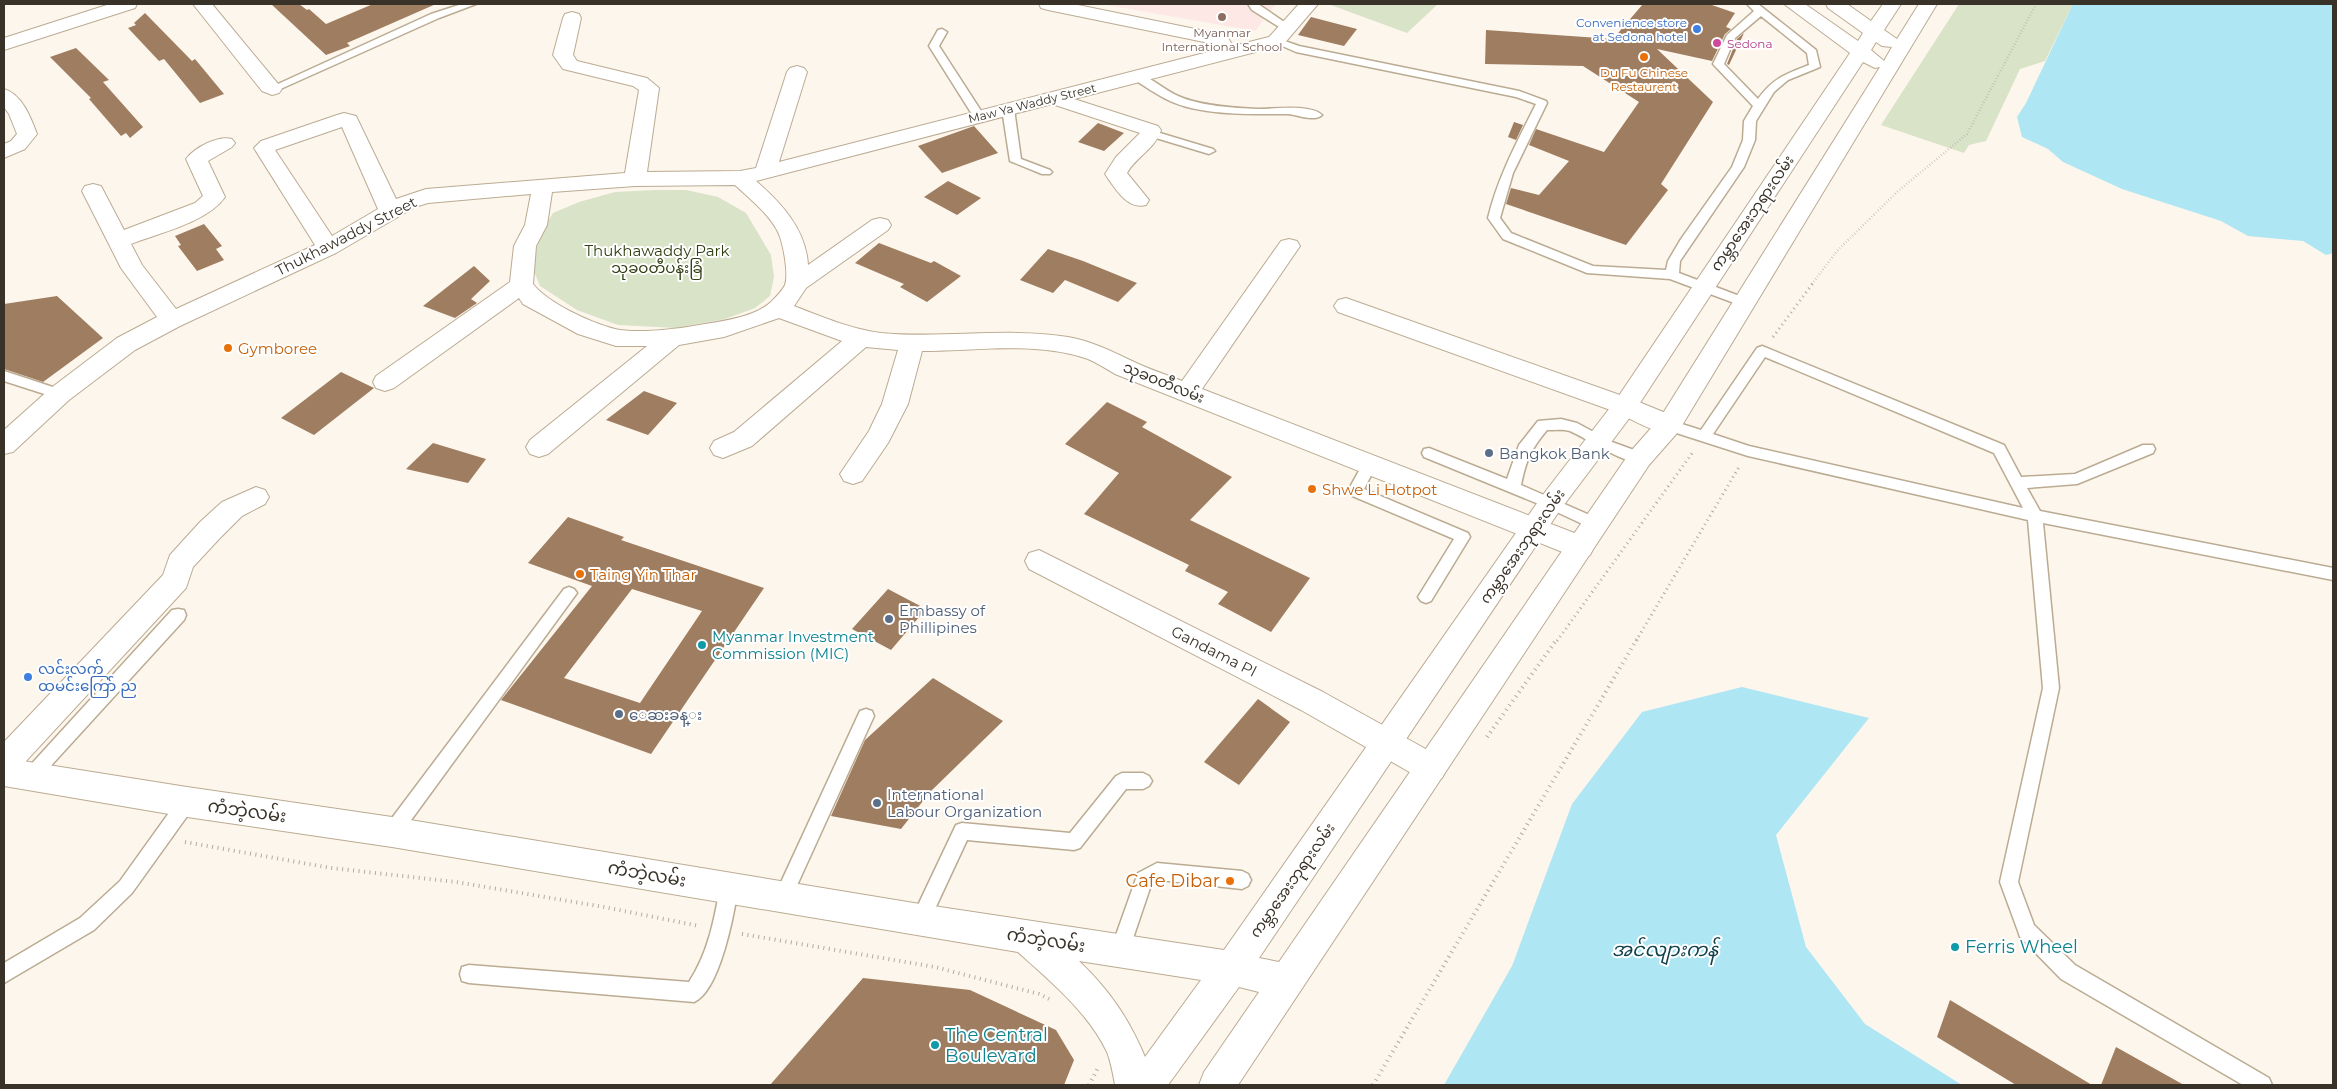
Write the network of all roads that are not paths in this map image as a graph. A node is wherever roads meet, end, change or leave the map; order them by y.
1 (128, 4) edge
2 (202, 4) edge
3 (471, 4) edge
4 (1048, 4) edge
5 (1253, 4) edge
6 (1309, 4) edge
7 (1793, 4) edge
8 (1835, 4) edge
9 (1892, 4) edge
10 (1928, 4) edge
11 (1756, 8) edge
12 (572, 18) dead end
13 (942, 32) dead end
14 (1282, 35) junction
15 (1867, 42) junction
16 (4, 44) edge
17 (1228, 54) junction
18 (1893, 59) junction
19 (797, 72) dead end
20 (1137, 77) junction
21 (272, 88) joint
22 (4, 95) edge
23 (1052, 98) junction
24 (1759, 106) junction
25 (1008, 110) junction
26 (1316, 115) dead end
27 (979, 117) junction
28 (1150, 133) junction
29 (226, 143) dead end
30 (1209, 151) dead end
31 (4, 152) edge
32 (765, 171) junction
33 (1046, 172) dead end
34 (740, 178) junction
35 (635, 179) junction
36 (542, 186) junction
37 (93, 191) dead end
38 (1138, 200) dead end
39 (390, 211) junction
40 (880, 225) dead end
41 (117, 240) junction
42 (1289, 246) dead end
43 (328, 248) junction
44 (1672, 275) junction
45 (797, 283) junction
46 (521, 285) junction
47 (1702, 287) junction
48 (1746, 303) junction
49 (1346, 306) dead end
50 (778, 309) junction
51 (172, 320) junction
52 (672, 338) junction
53 (861, 338) junction
54 (912, 343) junction
55 (4, 376) edge
56 (385, 382) dead end
57 (1187, 392) junction
58 (60, 394) junction
59 (1625, 406) junction
60 (1669, 424) junction
61 (1704, 437) junction
62 (1597, 440) junction
63 (4, 445) edge
64 (539, 447) dead end
65 (723, 448) dead end
66 (2148, 449) dead end
67 (1429, 453) dead end
68 (1640, 458) junction
69 (1370, 464) junction
70 (852, 474) dead end
71 (2018, 483) junction
72 (1513, 487) junction
73 (256, 497) dead end
74 (1551, 503) junction
75 (2035, 516) junction
76 (1596, 524) junction
77 (1534, 528) junction
78 (1580, 547) junction
79 (1039, 561) dead end
80 (2333, 574) edge
81 (569, 593) dead end
82 (1426, 598) dead end
83 (178, 615) dead end
84 (866, 716) dead end
85 (1387, 742) junction
86 (1431, 768) junction
87 (13, 770) edge
88 (1143, 781) dead end
89 (187, 802) junction
90 (392, 832) junction
91 (1242, 880) dead end
92 (729, 888) junction
93 (783, 897) junction
94 (920, 920) junction
95 (1027, 937) junction
96 (1120, 952) junction
97 (1232, 968) junction
98 (4, 974) edge
99 (469, 974) dead end
100 (1288, 982) junction
101 (1133, 1085) edge
102 (1146, 1085) edge
103 (1217, 1085) edge
104 (2262, 1085) edge

1 - 16 street
2 - 21 street
3 - 21 lane
4 - 17 street
5 - 14 lane
6 - 14 street
7 - 15 street
8 - 15 street
9 - 15 street, ကမ္ဘာအေးဘုရားလမ်း
10 - 18 street
11 - 24 lane
11 - 24 lane
12 - 35 street
13 - 27 lane
14 - 17 street, Maw Ya Waddy Street
14 - 44 lane
15 - 18 street
15 - 47 street, ကမ္ဘာအေးဘုရားလမ်း
17 - 20 street, Maw Ya Waddy Street
18 - 48 street
19 - 32 street
20 - 23 street, Maw Ya Waddy Street
20 - 26 lane
22 - 31 street
23 - 25 street, Maw Ya Waddy Street
23 - 28 street
24 - 44 lane
25 - 27 street, Maw Ya Waddy Street
25 - 33 lane
27 - 32 street, Maw Ya Waddy Street
28 - 30 lane
28 - 38 street
29 - 41 street
32 - 34 street, Maw Ya Waddy Street
34 - 35 street, Thukhawaddy Street
34 - 45 street
35 - 36 street, Thukhawaddy Street
36 - 39 street, Thukhawaddy Street
36 - 46 street
37 - 41 street
39 - 43 street, Thukhawaddy Street
39 - 43 street
40 - 45 street
41 - 51 street
42 - 57 street
43 - 51 street, Thukhawaddy Street
44 - 47 lane
45 - 50 street
46 - 52 street
46 - 56 street
47 - 48 lane
47 - 59 street, ကမ္ဘာအေးဘုရားလမ်း
48 - 60 street
49 - 59 street
50 - 52 street
50 - 53 street, သုခဝတီလမ်း
51 - 58 street, Thukhawaddy Street
52 - 64 street
53 - 54 street, သုခဝတီလမ်း
53 - 65 street
54 - 57 street, သုခဝတီလမ်း
54 - 70 street
55 - 58 lane
57 - 69 street, သုခဝတီလမ်း
58 - 63 street, Thukhawaddy Street
59 - 60 street
59 - 62 street, ကမ္ဘာအေးဘုရားလမ်း
60 - 61 lane
60 - 68 street
61 - 71 lane
61 - 75 lane
62 - 68 lane
62 - 72 lane
62 - 74 street, ကမ္ဘာအေးဘုရားလမ်း
66 - 71 lane
67 - 72 lane
68 - 76 street
69 - 77 street, သုခဝတီလမ်း
69 - 82 lane
71 - 75 lane
72 - 74 lane
73 - 87 street
74 - 76 lane
74 - 77 street, ကမ္ဘာအေးဘုရားလမ်း
75 - 80 lane
75 - 104 lane
76 - 78 street
77 - 78 street, သုခဝတီလမ်း
77 - 85 street, ကမ္ဘာအေးဘုရားလမ်း
78 - 86 street
79 - 85 street, Gandama Pl
81 - 90 lane
83 - 87 lane
84 - 93 lane
85 - 86 street, Gandama Pl
85 - 97 street, ကမ္ဘာအေးဘုရားလမ်း
86 - 100 street
87 - 89 street, ကံဘဲ့လမ်း
88 - 94 lane
89 - 90 street, ကံဘဲ့လမ်း
89 - 98 lane
90 - 92 street, ကံဘဲ့လမ်း
91 - 96 lane
92 - 93 street, ကံဘဲ့လမ်း
92 - 99 lane
93 - 94 street, ကံဘဲ့လမ်း
94 - 95 street, ကံဘဲ့လမ်း
95 - 96 street, ကံဘဲ့လမ်း
95 - 101 street
96 - 97 street, ကံဘဲ့လမ်း
97 - 100 street, ကံဘဲ့လမ်း
97 - 102 street, ကမ္ဘာအေးဘုရားလမ်း
100 - 103 street

